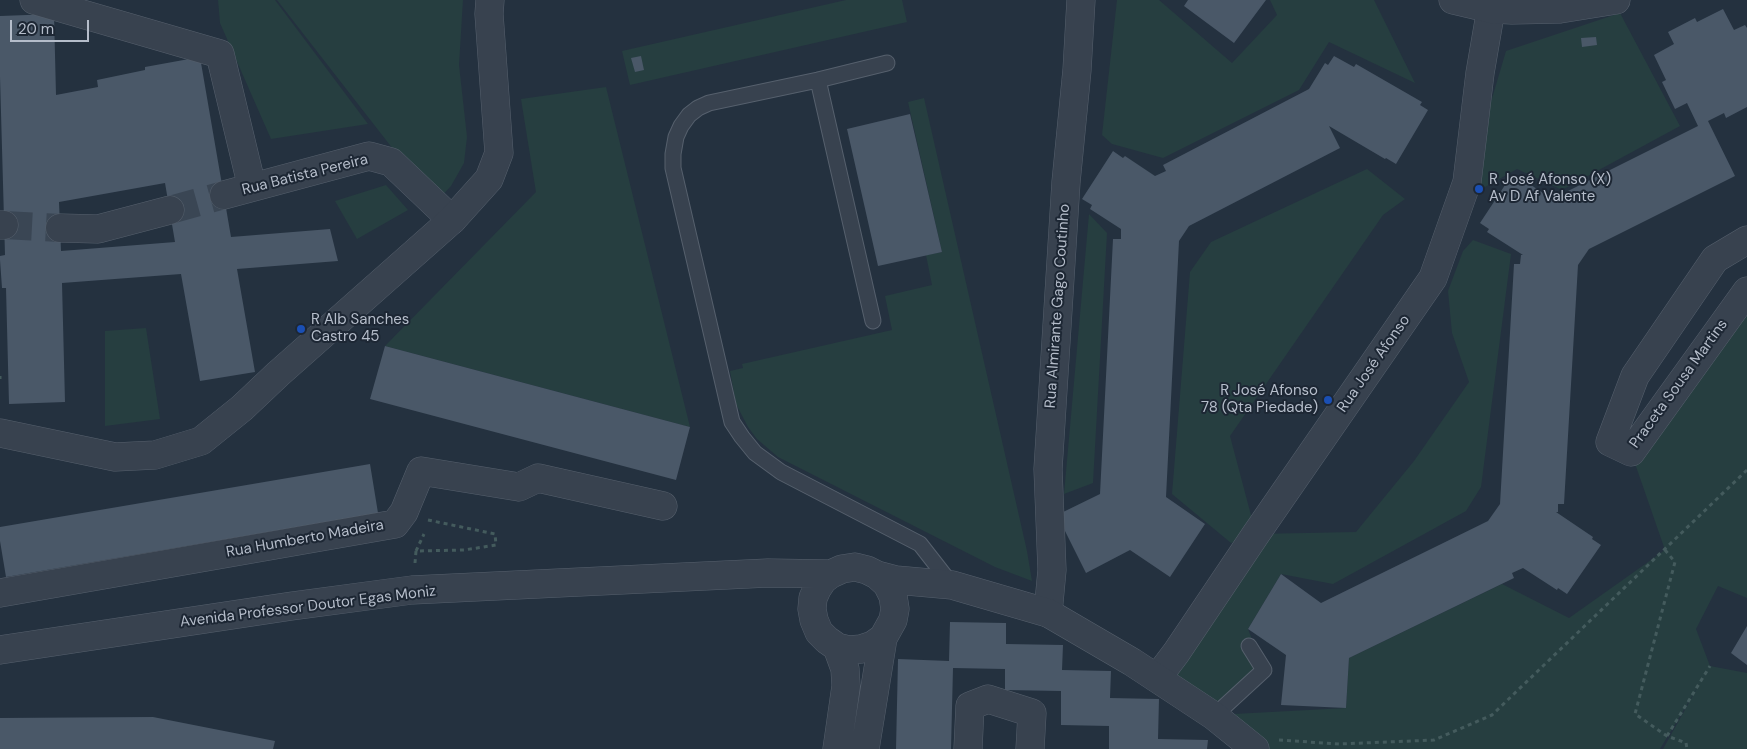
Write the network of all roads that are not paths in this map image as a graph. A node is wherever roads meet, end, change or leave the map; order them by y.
1 (34, 0) edge
2 (490, 0) edge
3 (1081, 0) edge
4 (1453, 0) edge
5 (1616, 0) edge
6 (1505, 6) edge
7 (887, 63) dead end
8 (818, 80) junction
9 (252, 187) junction
10 (224, 195) tunnel mouth
11 (170, 210) tunnel mouth
12 (452, 220) junction
13 (60, 228) tunnel mouth
14 (1747, 240) edge
15 (1747, 291) edge
16 (873, 322) dead end
17 (0, 433) edge
18 (663, 506) dead end
19 (768, 573) junction
20 (831, 574) junction
21 (877, 575) junction
22 (952, 585) junction
23 (0, 593) edge
24 (812, 609) junction
25 (895, 609) junction
26 (1048, 612) junction
27 (883, 638) junction
28 (1249, 646) dead end
29 (837, 647) junction
30 (0, 650) edge
31 (1157, 678) junction
32 (1214, 716) junction
33 (1248, 743) edge
34 (838, 749) edge
35 (865, 749) edge
36 (968, 749) edge
37 (1030, 749) edge

1 - 9 street
2 - 12 street
3 - 26 street, Rua Almirante Gago Coutinho
4 - 6 street
5 - 6 street
6 - 31 street, Rua José Afonso
7 - 8 lane
8 - 16 lane
8 - 22 lane
9 - 10 street, Rua Batista Pereira
9 - 12 street, Rua Batista Pereira
11 - 13 street
12 - 17 street
14 - 15 street, Praceta Sousa Martins
18 - 23 street, Rua Humberto Madeira
19 - 20 street, Avenida Professor Doutor Egas Moniz
19 - 24 street
19 - 30 street, Avenida Professor Doutor Egas Moniz
20 - 21 street
20 - 24 street
21 - 22 street
21 - 25 street
22 - 25 street
22 - 26 street
24 - 29 street
25 - 27 street
26 - 31 street
27 - 29 street
27 - 35 street
28 - 32 lane
29 - 34 street
31 - 32 street
32 - 33 street
36 - 37 street

